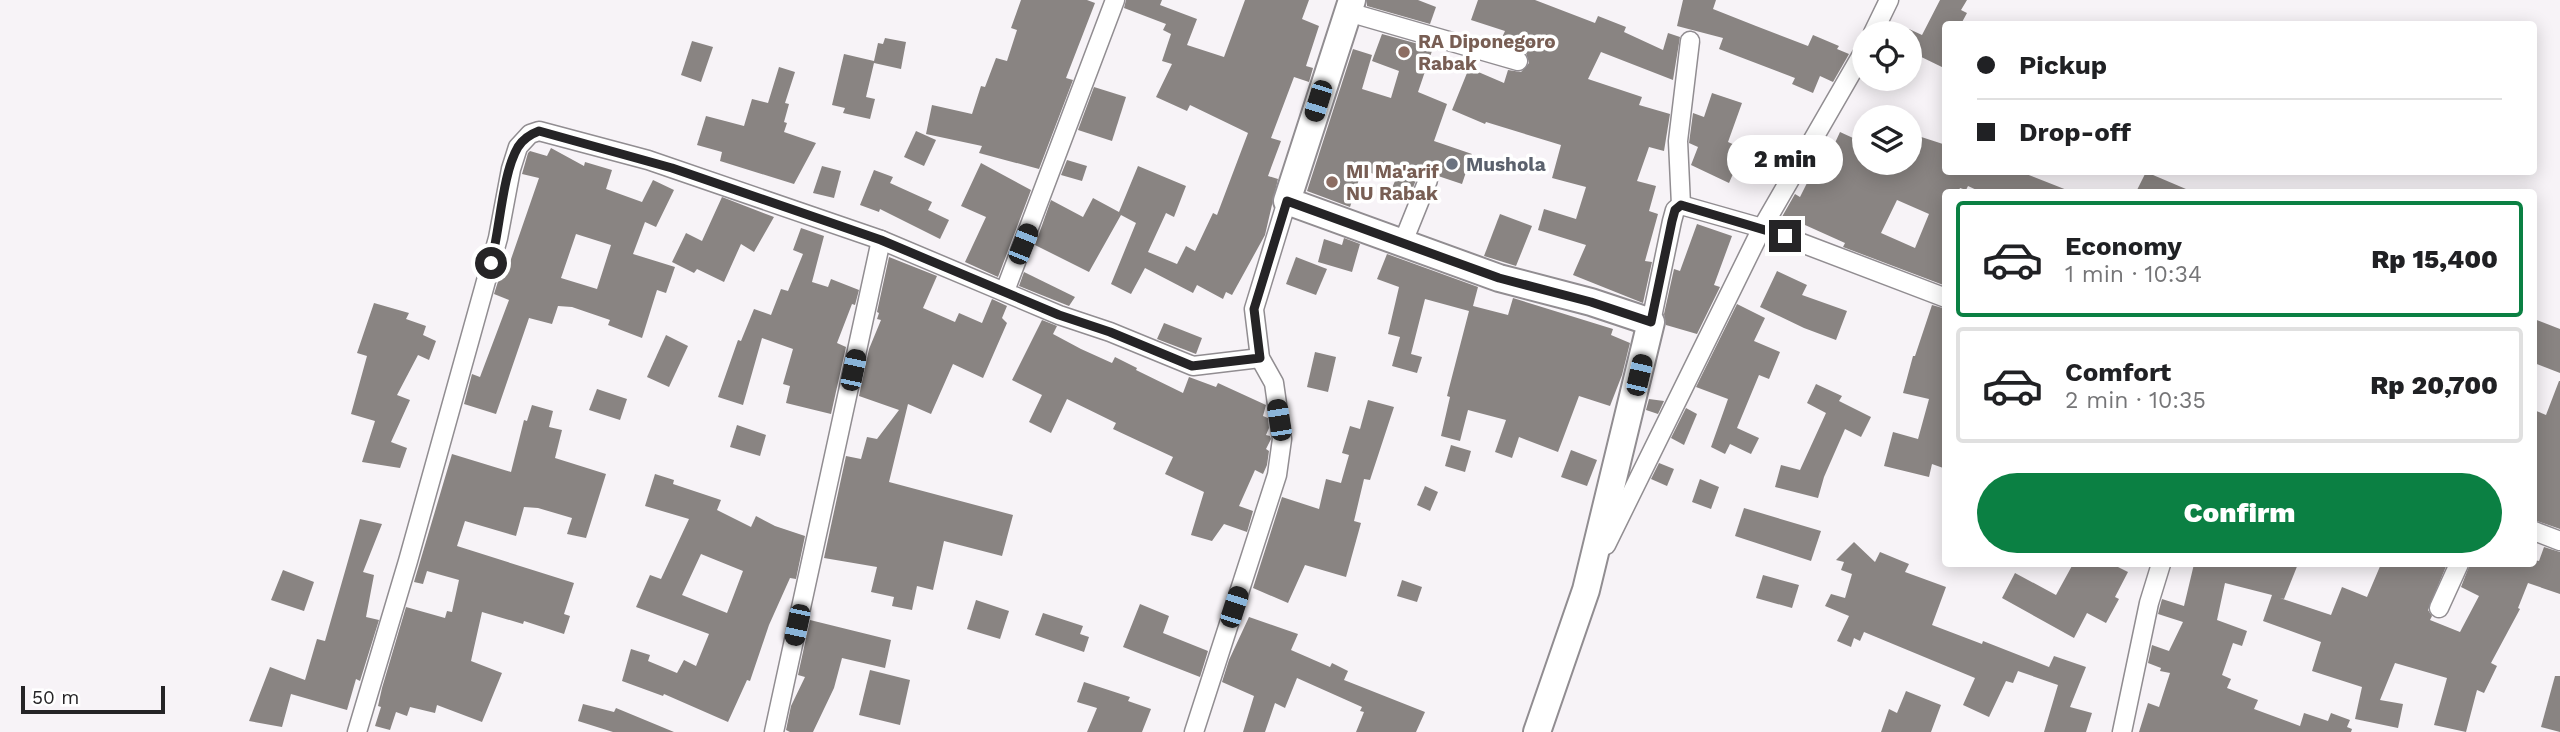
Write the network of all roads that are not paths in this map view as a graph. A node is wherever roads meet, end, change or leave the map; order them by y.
1 (1115, 0) edge
2 (1889, 0) edge
3 (1350, 6) edge
4 (1879, 21) edge
5 (1690, 41) dead end
6 (1518, 61) dead end
7 (1852, 72) edge
8 (1428, 180) dead end
9 (1287, 201) junction
10 (1681, 205) junction
11 (1762, 228) junction
12 (881, 240) junction
13 (1404, 242) junction
14 (1004, 291) junction
15 (1942, 296) edge
16 (1651, 322) junction
17 (1260, 358) junction
18 (2537, 532) edge
19 (2560, 541) edge
20 (2160, 567) edge
21 (2458, 567) edge
22 (1586, 590) junction
23 (2439, 608) dead end
24 (357, 732) edge
25 (774, 732) edge
26 (1194, 732) edge
27 (1536, 732) edge
28 (2122, 732) edge

1 - 14 street
2 - 4 street
3 - 6 street
3 - 9 street
5 - 10 street
7 - 11 street
8 - 13 street
9 - 13 street
9 - 17 street
10 - 11 street
10 - 16 street
11 - 15 street
11 - 22 street
12 - 14 street
12 - 24 street
12 - 25 street
13 - 16 street
14 - 17 street
16 - 22 street
17 - 26 street
18 - 19 street
20 - 28 street
21 - 23 street
22 - 27 street

